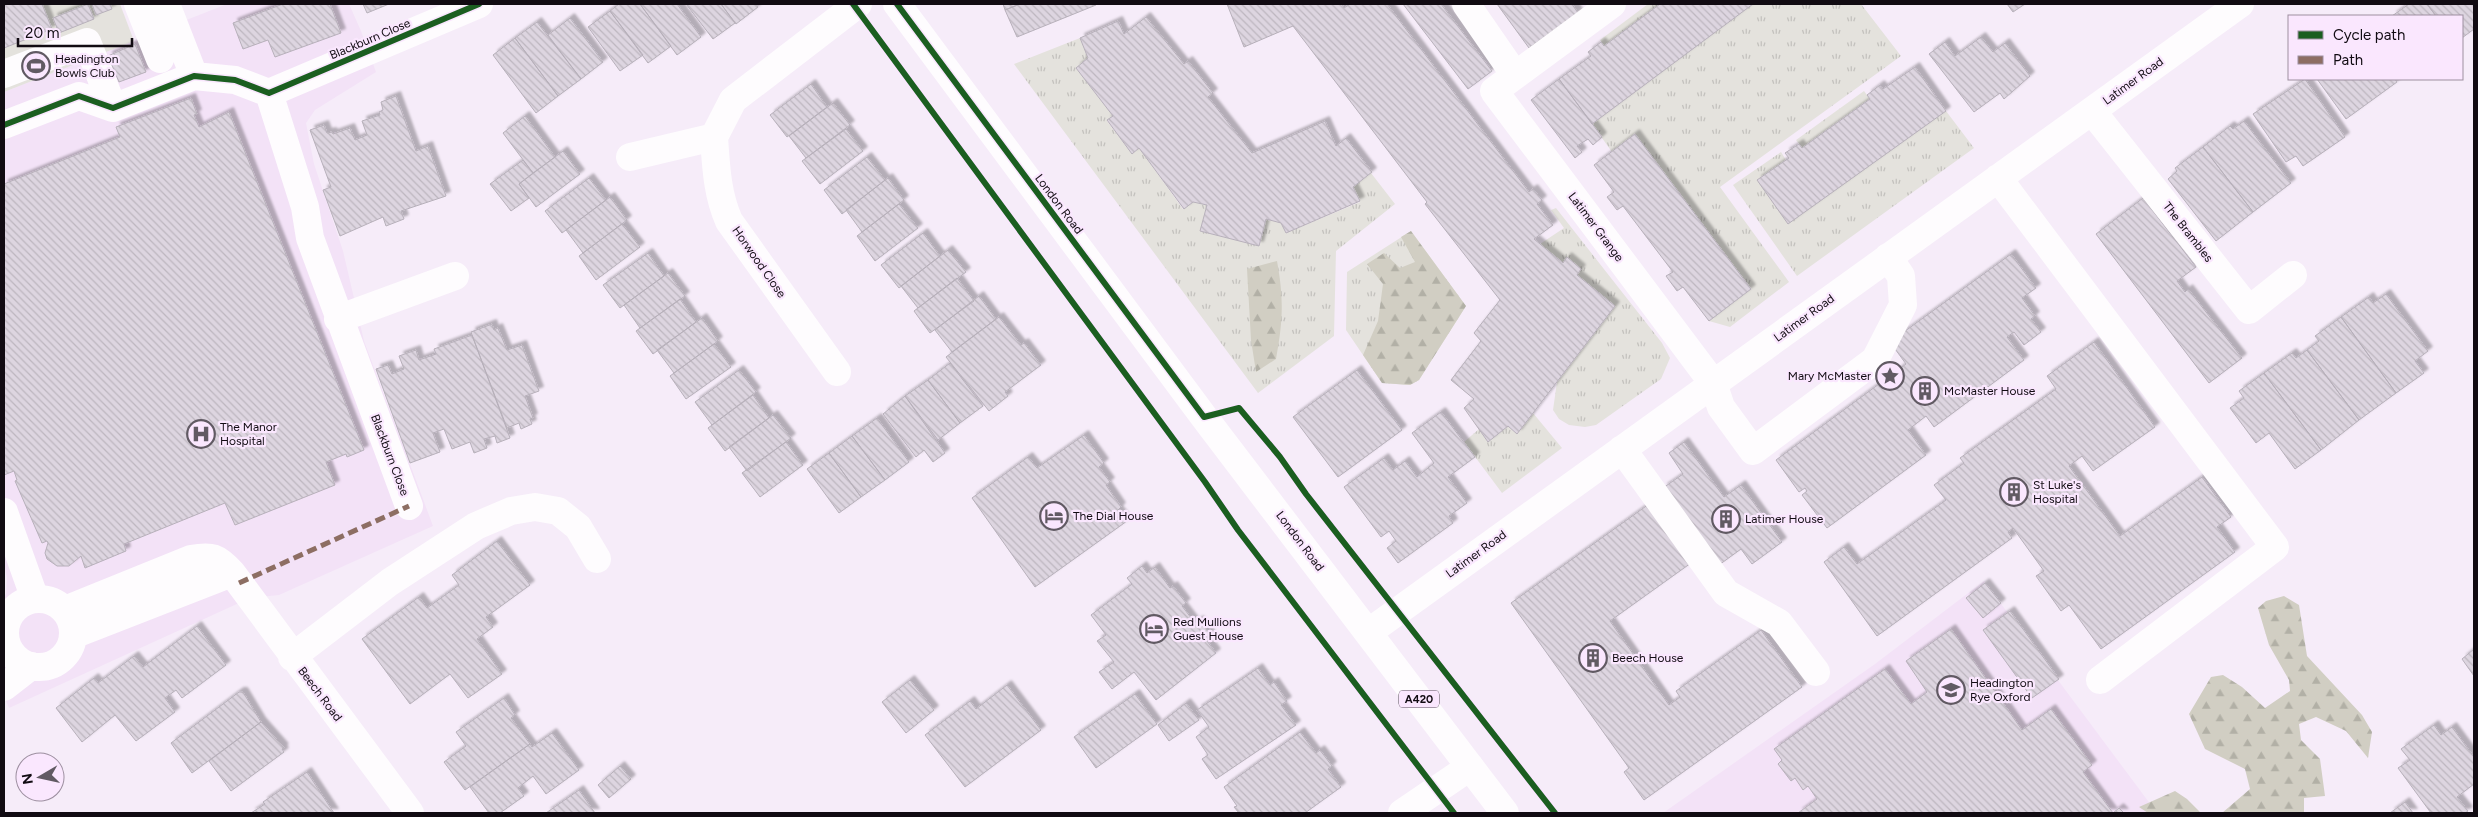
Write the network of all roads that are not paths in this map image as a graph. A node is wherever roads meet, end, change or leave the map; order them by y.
1 (138, 4) edge
2 (166, 4) edge
3 (479, 4) edge
4 (858, 4) edge
5 (897, 4) edge
6 (1466, 4) edge
7 (2240, 4) edge
8 (1599, 8) edge
9 (160, 59) dead end
10 (4, 74) edge
11 (1515, 75) junction
12 (194, 76) junction
13 (269, 93) junction
14 (113, 108) junction
15 (2092, 111) junction
16 (4, 125) edge
17 (714, 137) junction
18 (630, 157) dead end
19 (1998, 178) junction
20 (1888, 257) junction
21 (2293, 275) dead end
22 (455, 276) dead end
23 (338, 319) junction
24 (837, 372) dead end
25 (1714, 383) junction
26 (1622, 449) junction
27 (410, 506) dead end
28 (4, 512) edge
29 (598, 559) dead end
30 (35, 599) junction
31 (69, 623) junction
32 (5, 625) edge
33 (1369, 632) junction
34 (292, 657) junction
35 (31, 666) junction
36 (1816, 672) dead end
37 (2100, 680) dead end
38 (4, 687) edge
39 (1470, 767) junction
40 (410, 813) edge
41 (1402, 813) edge
42 (1505, 813) edge

1 - 9 street
2 - 12 street
3 - 13 street, Blackburn Close
4 - 17 street
5 - 33 street, London Road / A420
6 - 11 street
7 - 15 street, Latimer Road
8 - 11 street
10 - 14 street
11 - 25 street, Latimer Grange
12 - 13 street
12 - 14 street
13 - 23 street, Blackburn Close
14 - 16 street
15 - 19 street, Latimer Road
15 - 21 street, The Brambles
17 - 18 street
17 - 24 street, Horwood Close
19 - 20 street, Latimer Road
19 - 37 street
20 - 25 street, Latimer Road
20 - 25 street
22 - 23 street
23 - 27 street, Blackburn Close
25 - 26 street, Latimer Road
26 - 33 street, Latimer Road
26 - 36 street
28 - 30 street
29 - 34 street
30 - 31 street
30 - 32 street
31 - 34 street, Beech Road
31 - 35 street
32 - 35 street
33 - 39 street, London Road / A420
34 - 40 street, Beech Road
35 - 38 street
39 - 41 street
39 - 42 street, London Road / A420

